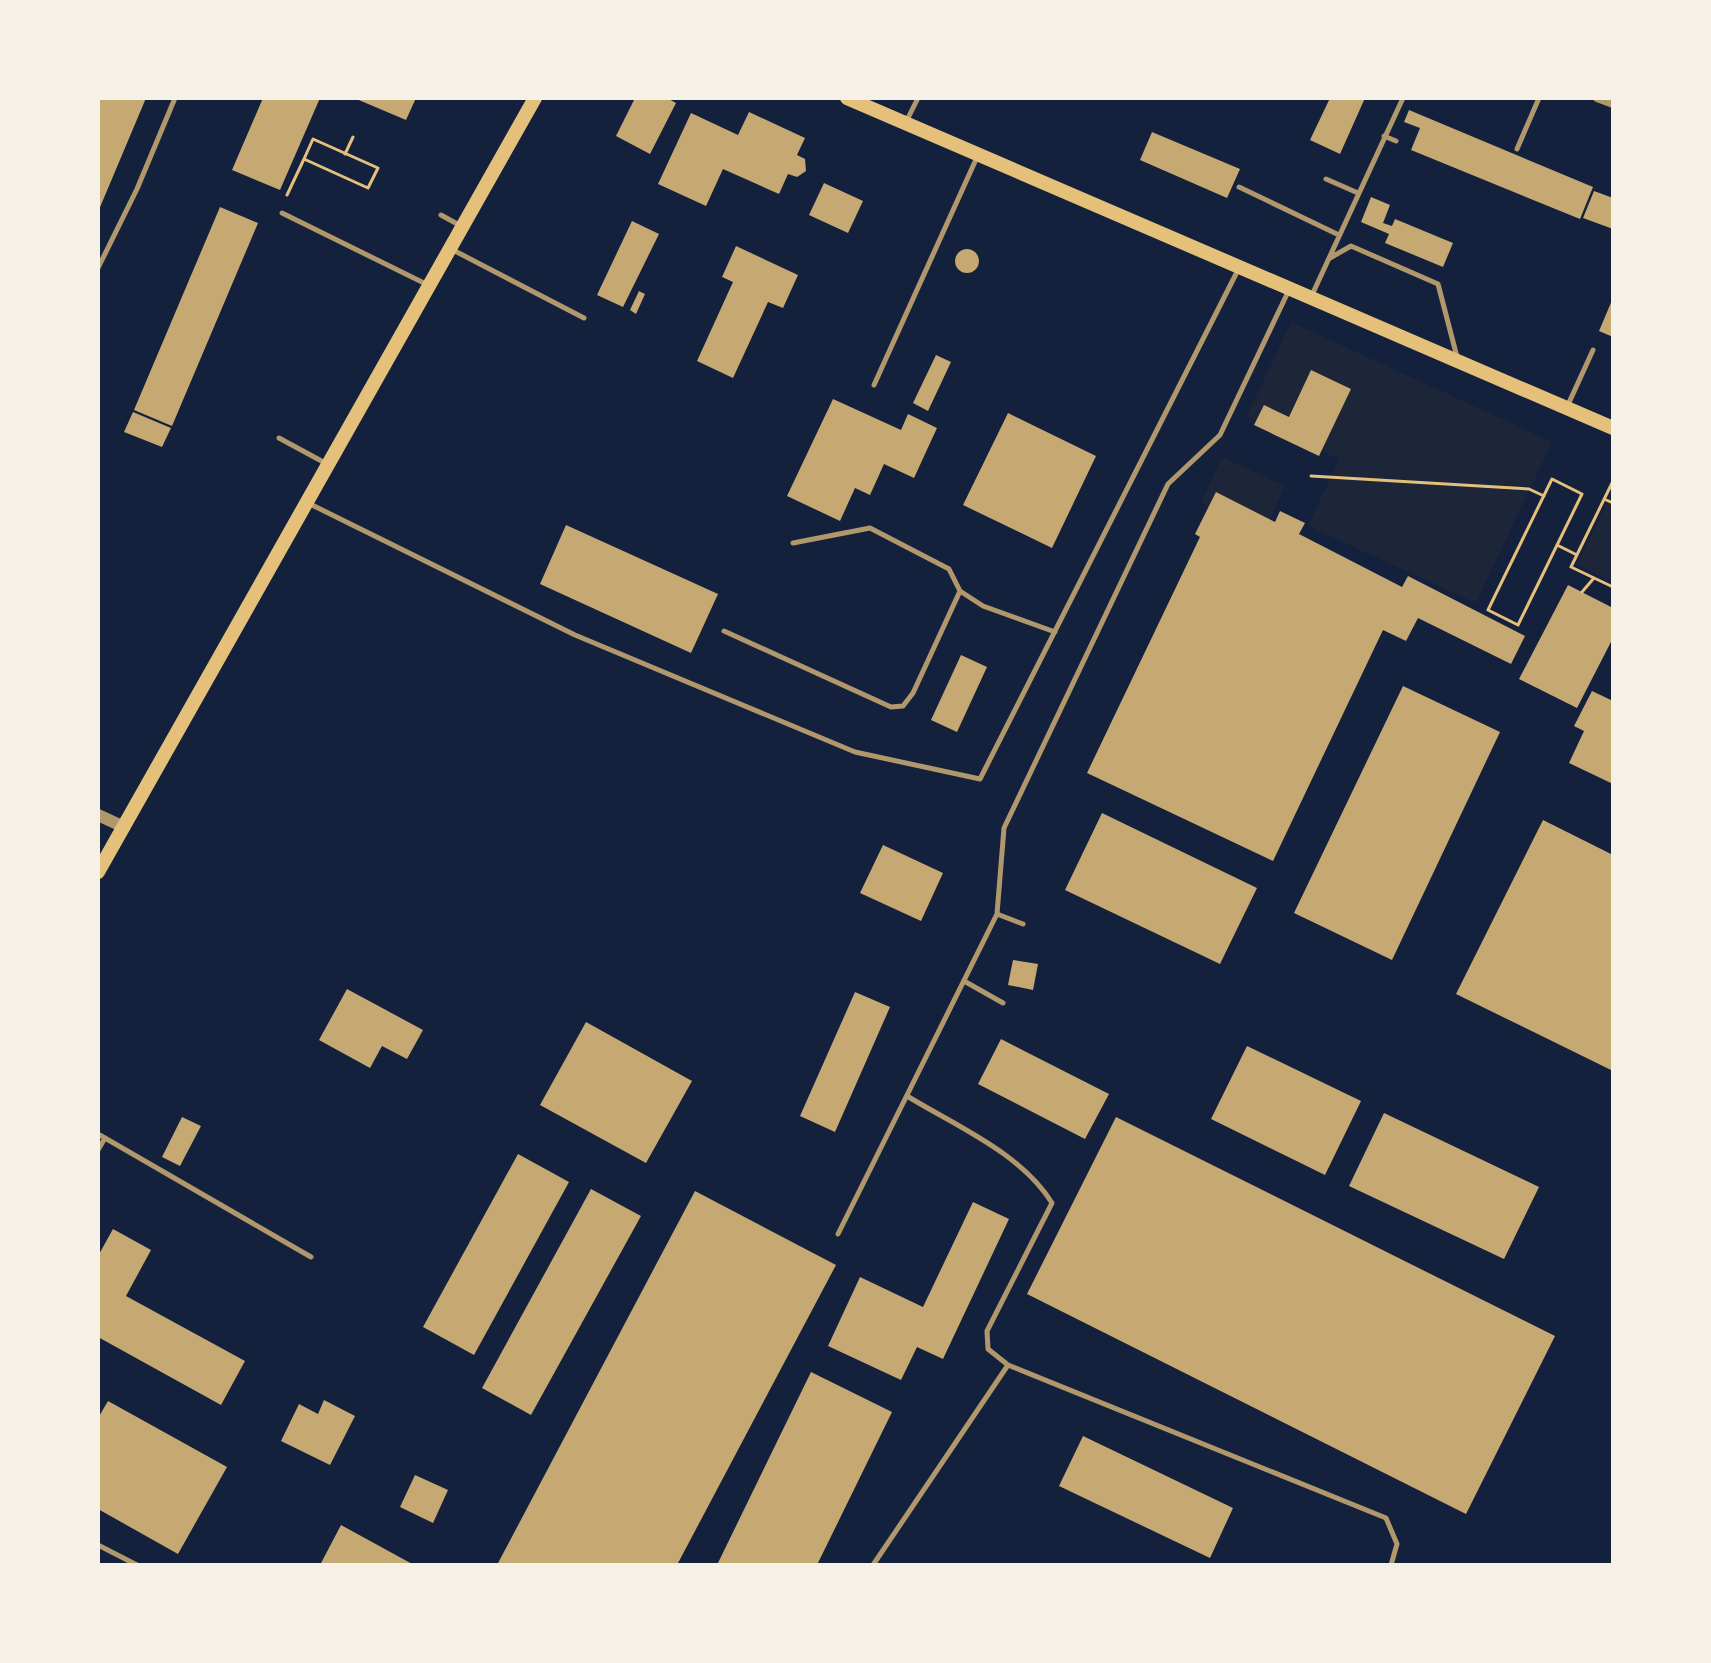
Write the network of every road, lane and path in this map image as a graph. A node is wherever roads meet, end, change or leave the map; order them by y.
1 (175, 98) edge
2 (535, 98) edge
3 (847, 98) edge
4 (918, 98) edge
5 (1403, 98) edge
6 (1539, 98) edge
7 (1597, 98) edge
8 (1613, 104) edge
9 (906, 123) junction
10 (1384, 136) junction
11 (353, 137) dead end
12 (1396, 141) dead end
13 (1517, 149) dead end
14 (345, 154) junction
15 (978, 154) junction
16 (304, 159) junction
17 (1326, 179) dead end
18 (1239, 187) dead end
19 (1358, 193) junction
20 (287, 195) dead end
21 (282, 213) dead end
22 (441, 215) dead end
23 (463, 226) junction
24 (1339, 235) junction
25 (450, 248) junction
26 (1329, 258) junction
27 (1240, 266) junction
28 (98, 268) edge
29 (429, 286) junction
30 (1290, 287) junction
31 (1312, 296) junction
32 (584, 318) dead end
33 (1593, 350) dead end
34 (1458, 360) junction
35 (874, 385) dead end
36 (1567, 408) junction
37 (1613, 428) edge
38 (279, 438) dead end
39 (328, 465) junction
40 (1311, 476) dead end
41 (1613, 481) edge
42 (1544, 496) junction
43 (1604, 499) junction
44 (307, 502) junction
45 (1613, 503) edge
46 (793, 543) dead end
47 (1557, 545) junction
48 (1577, 555) junction
49 (1594, 578) junction
50 (1613, 587) edge
51 (960, 591) junction
52 (1582, 592) dead end
53 (724, 631) dead end
54 (1055, 632) junction
55 (98, 815) edge
56 (124, 827) junction
57 (98, 872) edge
58 (997, 914) junction
59 (1023, 924) dead end
60 (964, 981) junction
61 (1003, 1003) dead end
62 (907, 1096) junction
63 (98, 1134) edge
64 (105, 1138) junction
65 (98, 1150) edge
66 (838, 1234) dead end
67 (311, 1257) dead end
68 (1008, 1365) junction
69 (98, 1545) edge
70 (137, 1565) edge
71 (873, 1565) edge
72 (1391, 1565) edge

1 - 28 lane
2 - 23 main road
3 - 9 main road
4 - 9 lane
5 - 10 lane
6 - 13 lane
7 - 8 street
9 - 15 main road
10 - 12 lane
10 - 19 lane
11 - 14 path
14 - 16 path
14 - 16 path
15 - 27 main road
15 - 35 lane
16 - 20 path
17 - 19 lane
18 - 24 lane
19 - 24 lane
21 - 29 lane
22 - 23 lane
23 - 25 main road
24 - 26 lane
25 - 29 main road
25 - 32 lane
26 - 31 lane
26 - 34 lane
27 - 30 main road
27 - 54 lane
29 - 39 main road
30 - 31 main road
30 - 58 lane
31 - 34 main road
33 - 36 lane
34 - 36 main road
36 - 37 main road
38 - 39 lane
39 - 44 main road
40 - 42 path
41 - 43 path
42 - 47 path
42 - 47 path
43 - 45 path
43 - 48 path
44 - 54 lane
44 - 56 main road
46 - 51 lane
47 - 48 path
48 - 49 path
49 - 50 path
49 - 52 path
51 - 53 lane
51 - 54 lane
55 - 56 street
56 - 57 main road
58 - 59 lane
58 - 60 lane
60 - 61 lane
60 - 62 lane
62 - 66 lane
62 - 68 lane
63 - 64 lane
64 - 65 lane
64 - 67 lane
68 - 71 lane
68 - 72 lane
69 - 70 lane

